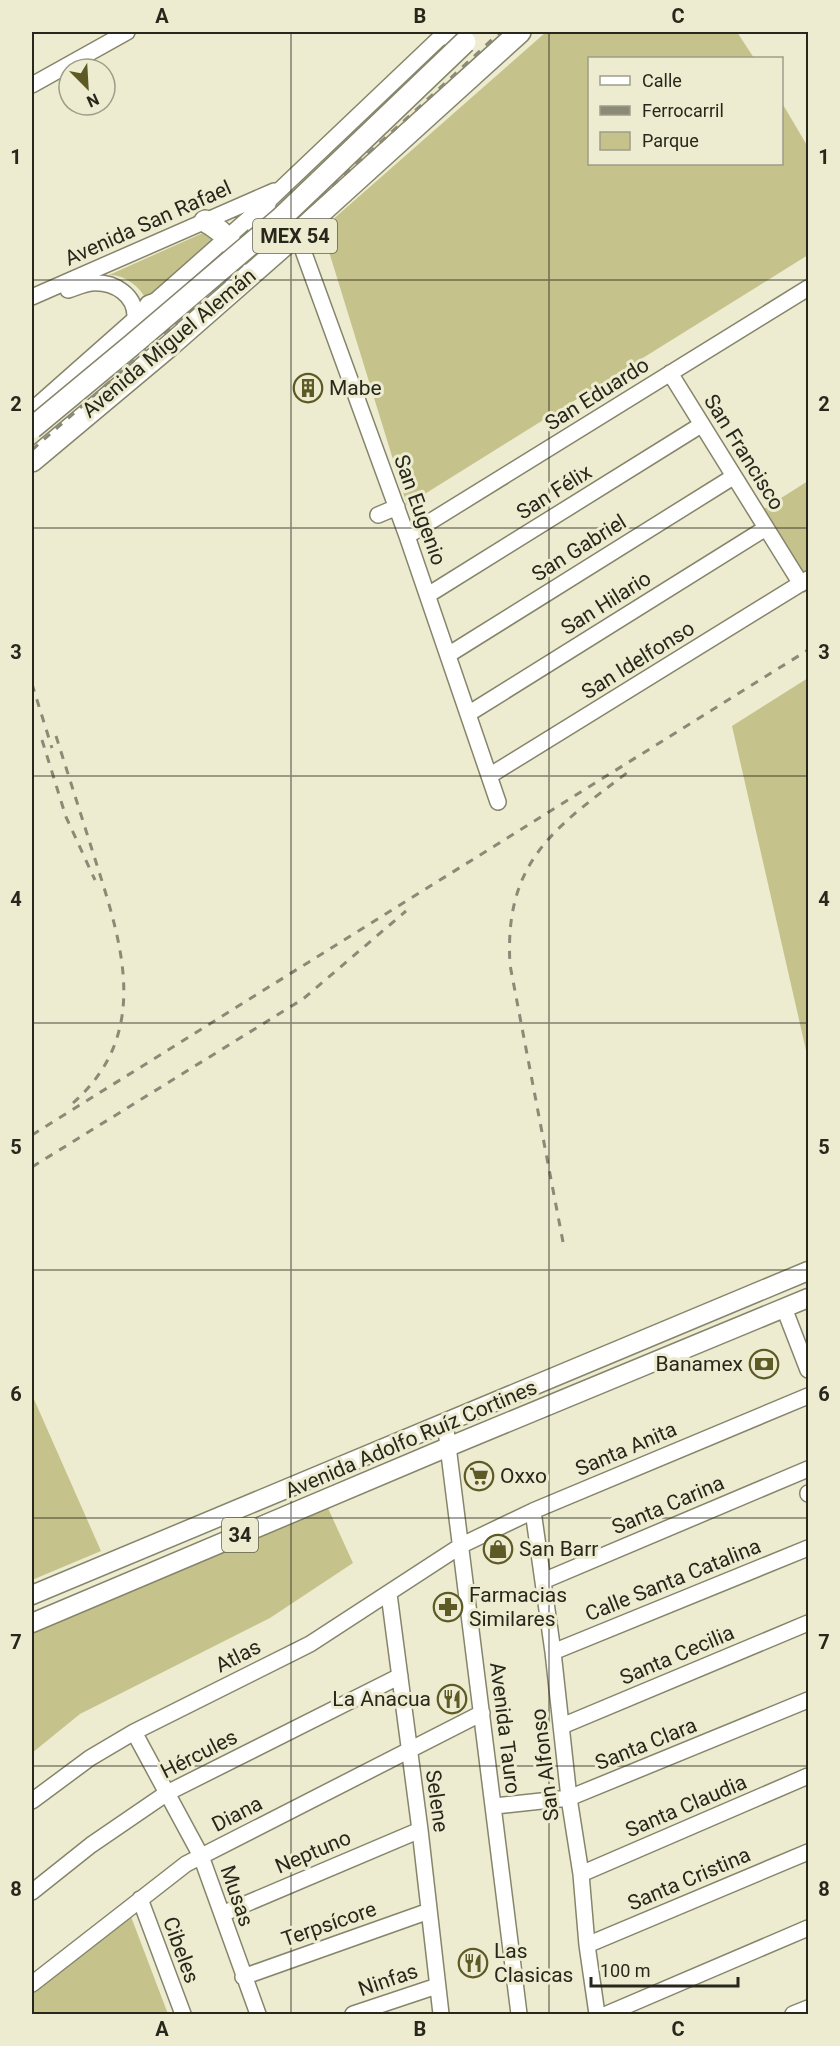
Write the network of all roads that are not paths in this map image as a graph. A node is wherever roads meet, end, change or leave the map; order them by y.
1 (127, 32) edge
2 (520, 32) edge
3 (455, 34) edge
4 (32, 85) edge
5 (282, 188) junction
6 (265, 204) junction
7 (205, 221) junction
8 (297, 234) junction
9 (228, 238) junction
10 (808, 288) edge
11 (32, 297) edge
12 (32, 305) edge
13 (142, 313) junction
14 (183, 320) junction
15 (670, 373) junction
16 (32, 410) edge
17 (701, 425) junction
18 (32, 428) edge
19 (64, 433) junction
20 (32, 461) edge
21 (733, 477) junction
22 (397, 507) junction
23 (378, 515) dead end
24 (766, 528) junction
25 (407, 536) junction
26 (805, 582) edge
27 (428, 594) junction
28 (448, 655) junction
29 (468, 714) junction
30 (489, 776) junction
31 (498, 802) dead end
32 (808, 1271) edge
33 (808, 1298) edge
34 (784, 1308) junction
35 (808, 1370) edge
36 (808, 1396) edge
37 (446, 1422) junction
38 (448, 1447) junction
39 (808, 1469) edge
40 (533, 1511) junction
41 (462, 1545) junction
42 (808, 1548) edge
43 (543, 1581) junction
44 (389, 1594) junction
45 (32, 1595) edge
46 (32, 1623) edge
47 (808, 1623) edge
48 (553, 1652) junction
49 (400, 1676) junction
50 (808, 1700) edge
51 (482, 1713) junction
52 (562, 1726) junction
53 (134, 1732) junction
54 (408, 1750) junction
55 (808, 1776) edge
56 (166, 1793) junction
57 (569, 1798) junction
58 (32, 1801) edge
59 (495, 1806) junction
60 (420, 1830) junction
61 (808, 1852) edge
62 (201, 1856) junction
63 (581, 1874) junction
64 (32, 1892) edge
65 (140, 1899) junction
66 (429, 1911) junction
67 (222, 1914) junction
68 (808, 1928) edge
69 (586, 1945) junction
70 (243, 1977) junction
71 (32, 1984) edge
72 (437, 1986) junction
73 (808, 2008) edge
74 (183, 2014) edge
75 (258, 2014) edge
76 (353, 2014) edge
77 (441, 2014) edge
78 (519, 2014) edge
79 (597, 2014) edge
80 (607, 2014) edge
81 (793, 2014) edge

1 - 4 street
2 - 8 highway, Avenida Miguel Alemán / MEX 54
3 - 5 street, Avenida Miguel Alemán
3 - 18 highway, Avenida Miguel Alemán / MEX 54, bridge
5 - 6 street, Avenida Miguel Alemán
5 - 7 street, Avenida San Rafael
6 - 8 highway
6 - 9 street, Avenida Miguel Alemán
7 - 9 highway
7 - 11 street, Avenida San Rafael
8 - 19 highway, Avenida Miguel Alemán / MEX 54
8 - 22 street, San Eugenio
9 - 13 street, Avenida Miguel Alemán
9 - 14 highway
10 - 15 street, San Eduardo
12 - 13 street, Avenida San Rafael
13 - 14 highway
13 - 16 street, Avenida Miguel Alemán
14 - 19 highway
15 - 17 street, San Francisco
15 - 25 street, San Eduardo
17 - 21 street, San Francisco
17 - 27 street, San Félix
19 - 20 highway, Avenida Miguel Alemán / MEX 54
21 - 24 street, San Francisco
21 - 28 street, San Gabriel
22 - 23 street
22 - 25 street, San Eugenio
24 - 26 street, San Francisco
24 - 29 street, San Hilario
25 - 27 street, San Eugenio
26 - 30 street, San Idelfonso
27 - 28 street, San Eugenio
28 - 29 street, San Eugenio
29 - 30 street, San Eugenio
30 - 31 street, San Eugenio
32 - 37 main road, Avenida Adolfo Ruíz Cortines / 34
33 - 34 main road, Avenida Adolfo Ruíz Cortines / 34
34 - 35 street
34 - 38 main road, Avenida Adolfo Ruíz Cortines / 34
36 - 40 street, Santa Anita
37 - 38 street, Avenida Tauro
37 - 45 main road, Avenida Adolfo Ruíz Cortines / 34
38 - 41 street, Avenida Tauro
38 - 46 main road, Avenida Adolfo Ruíz Cortines / 34
39 - 43 street, Santa Carina
40 - 41 street, Santa Anita
40 - 43 street, San Alfonso
41 - 44 street, Atlas
41 - 51 street, Avenida Tauro
42 - 48 street, Calle Santa Catalina
43 - 48 street, San Alfonso
44 - 49 street, Selene
44 - 53 street, Atlas
47 - 52 street, Santa Cecilia
48 - 52 street, San Alfonso
49 - 54 street, Selene
49 - 56 street, Hércules
50 - 57 street, Santa Clara
51 - 54 street, Diana
51 - 59 street, Avenida Tauro
52 - 57 street, San Alfonso
53 - 56 street, Musas
53 - 58 street, Atlas
54 - 60 street, Selene
54 - 62 street, Diana
55 - 63 street, Santa Claudia
56 - 62 street, Musas
56 - 64 street, Hércules
57 - 59 street, Santa Clara
57 - 63 street, San Alfonso
59 - 78 street, Avenida Tauro
60 - 66 street, Selene
60 - 67 street, Neptuno
61 - 69 street, Santa Cristina
62 - 65 street, Diana
62 - 67 street, Musas
63 - 69 street, San Alfonso
65 - 71 street, Diana
65 - 74 street, Cibeles
66 - 70 street, Terpsícore
66 - 72 street, Selene
67 - 70 street, Musas
68 - 80 street
69 - 79 street, San Alfonso
70 - 75 street, Musas
72 - 76 street, Ninfas
72 - 77 street, Selene
73 - 81 street

